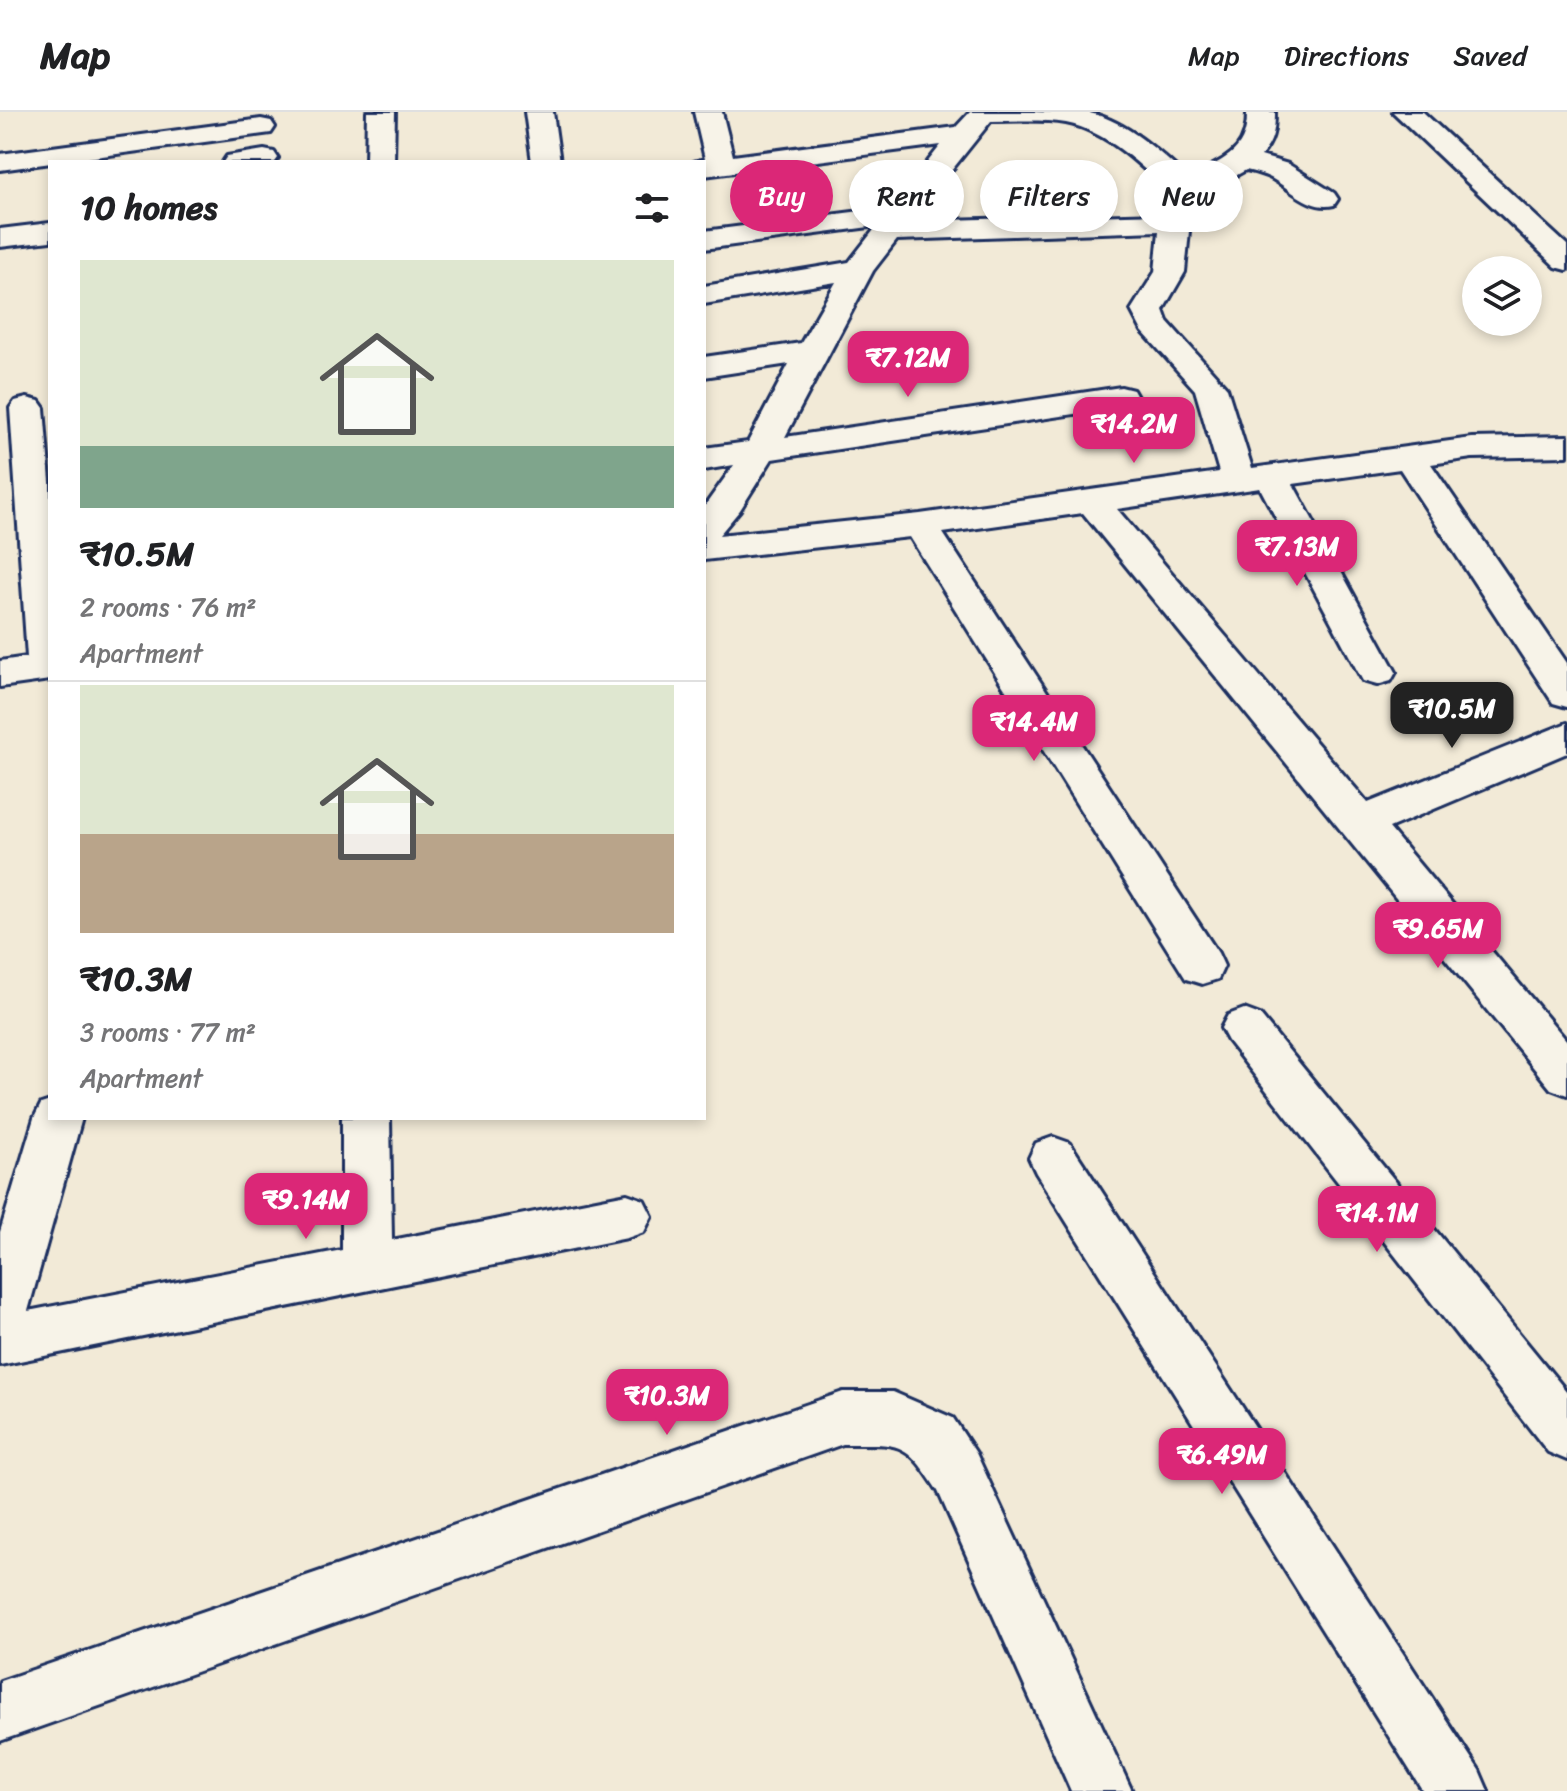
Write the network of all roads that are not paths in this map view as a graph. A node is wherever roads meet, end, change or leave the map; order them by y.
1 (381, 112) edge
2 (539, 112) edge
3 (708, 112) edge
4 (893, 112) edge
5 (1261, 112) edge
6 (1407, 112) edge
7 (978, 120) edge
8 (261, 127) dead end
9 (905, 142) junction
10 (380, 160) edge
11 (546, 160) edge
12 (946, 160) edge
13 (1152, 160) edge
14 (1243, 160) joint
15 (0, 162) edge
16 (712, 167) edge
17 (1324, 199) dead end
18 (1567, 221) edge
19 (964, 222) edge
20 (1134, 222) edge
21 (849, 226) edge
22 (1531, 227) junction
23 (48, 232) edge
24 (888, 232) edge
25 (1174, 232) edge
26 (0, 238) edge
27 (706, 240) edge
28 (1567, 261) edge
29 (859, 269) junction
30 (706, 295) edge
31 (812, 351) junction
32 (706, 367) edge
33 (1121, 397) dead end
34 (26, 408) edge
35 (1567, 446) edge
36 (761, 450) junction
37 (1409, 457) junction
38 (706, 459) edge
39 (1255, 478) junction
40 (1091, 500) junction
41 (920, 525) junction
42 (706, 528) edge
43 (706, 548) edge
44 (48, 656) edge
45 (48, 667) edge
46 (1377, 672) dead end
47 (0, 674) edge
48 (1567, 693) edge
49 (1567, 737) edge
50 (1361, 823) junction
51 (1202, 966) dead end
52 (1244, 1028) dead end
53 (1567, 1075) edge
54 (57, 1120) edge
55 (366, 1120) edge
56 (1053, 1158) dead end
57 (627, 1216) dead end
58 (367, 1267) junction
59 (0, 1318) edge
60 (0, 1341) edge
61 (1567, 1434) edge
62 (0, 1711) edge
63 (1102, 1791) edge
64 (1458, 1791) edge

1 - 10 street
2 - 11 street
3 - 16 street
4 - 9 street
5 - 14 street
6 - 22 street
7 - 9 street
7 - 12 street
7 - 13 street
8 - 15 street
9 - 16 street
14 - 17 street
18 - 22 street
19 - 20 street
21 - 27 street
22 - 28 street
23 - 26 street
24 - 29 street
25 - 39 street
29 - 30 street
29 - 31 street
31 - 32 street
31 - 36 street
33 - 36 street
34 - 44 street
35 - 37 street
36 - 38 street
36 - 42 street
37 - 39 street
37 - 48 street
39 - 40 street
39 - 46 street
40 - 41 street
40 - 50 street
41 - 43 street
41 - 51 street
45 - 47 street
49 - 50 street
50 - 53 street
52 - 61 street
54 - 59 street
55 - 58 street
56 - 64 street
57 - 58 street
58 - 60 street
62 - 63 street

